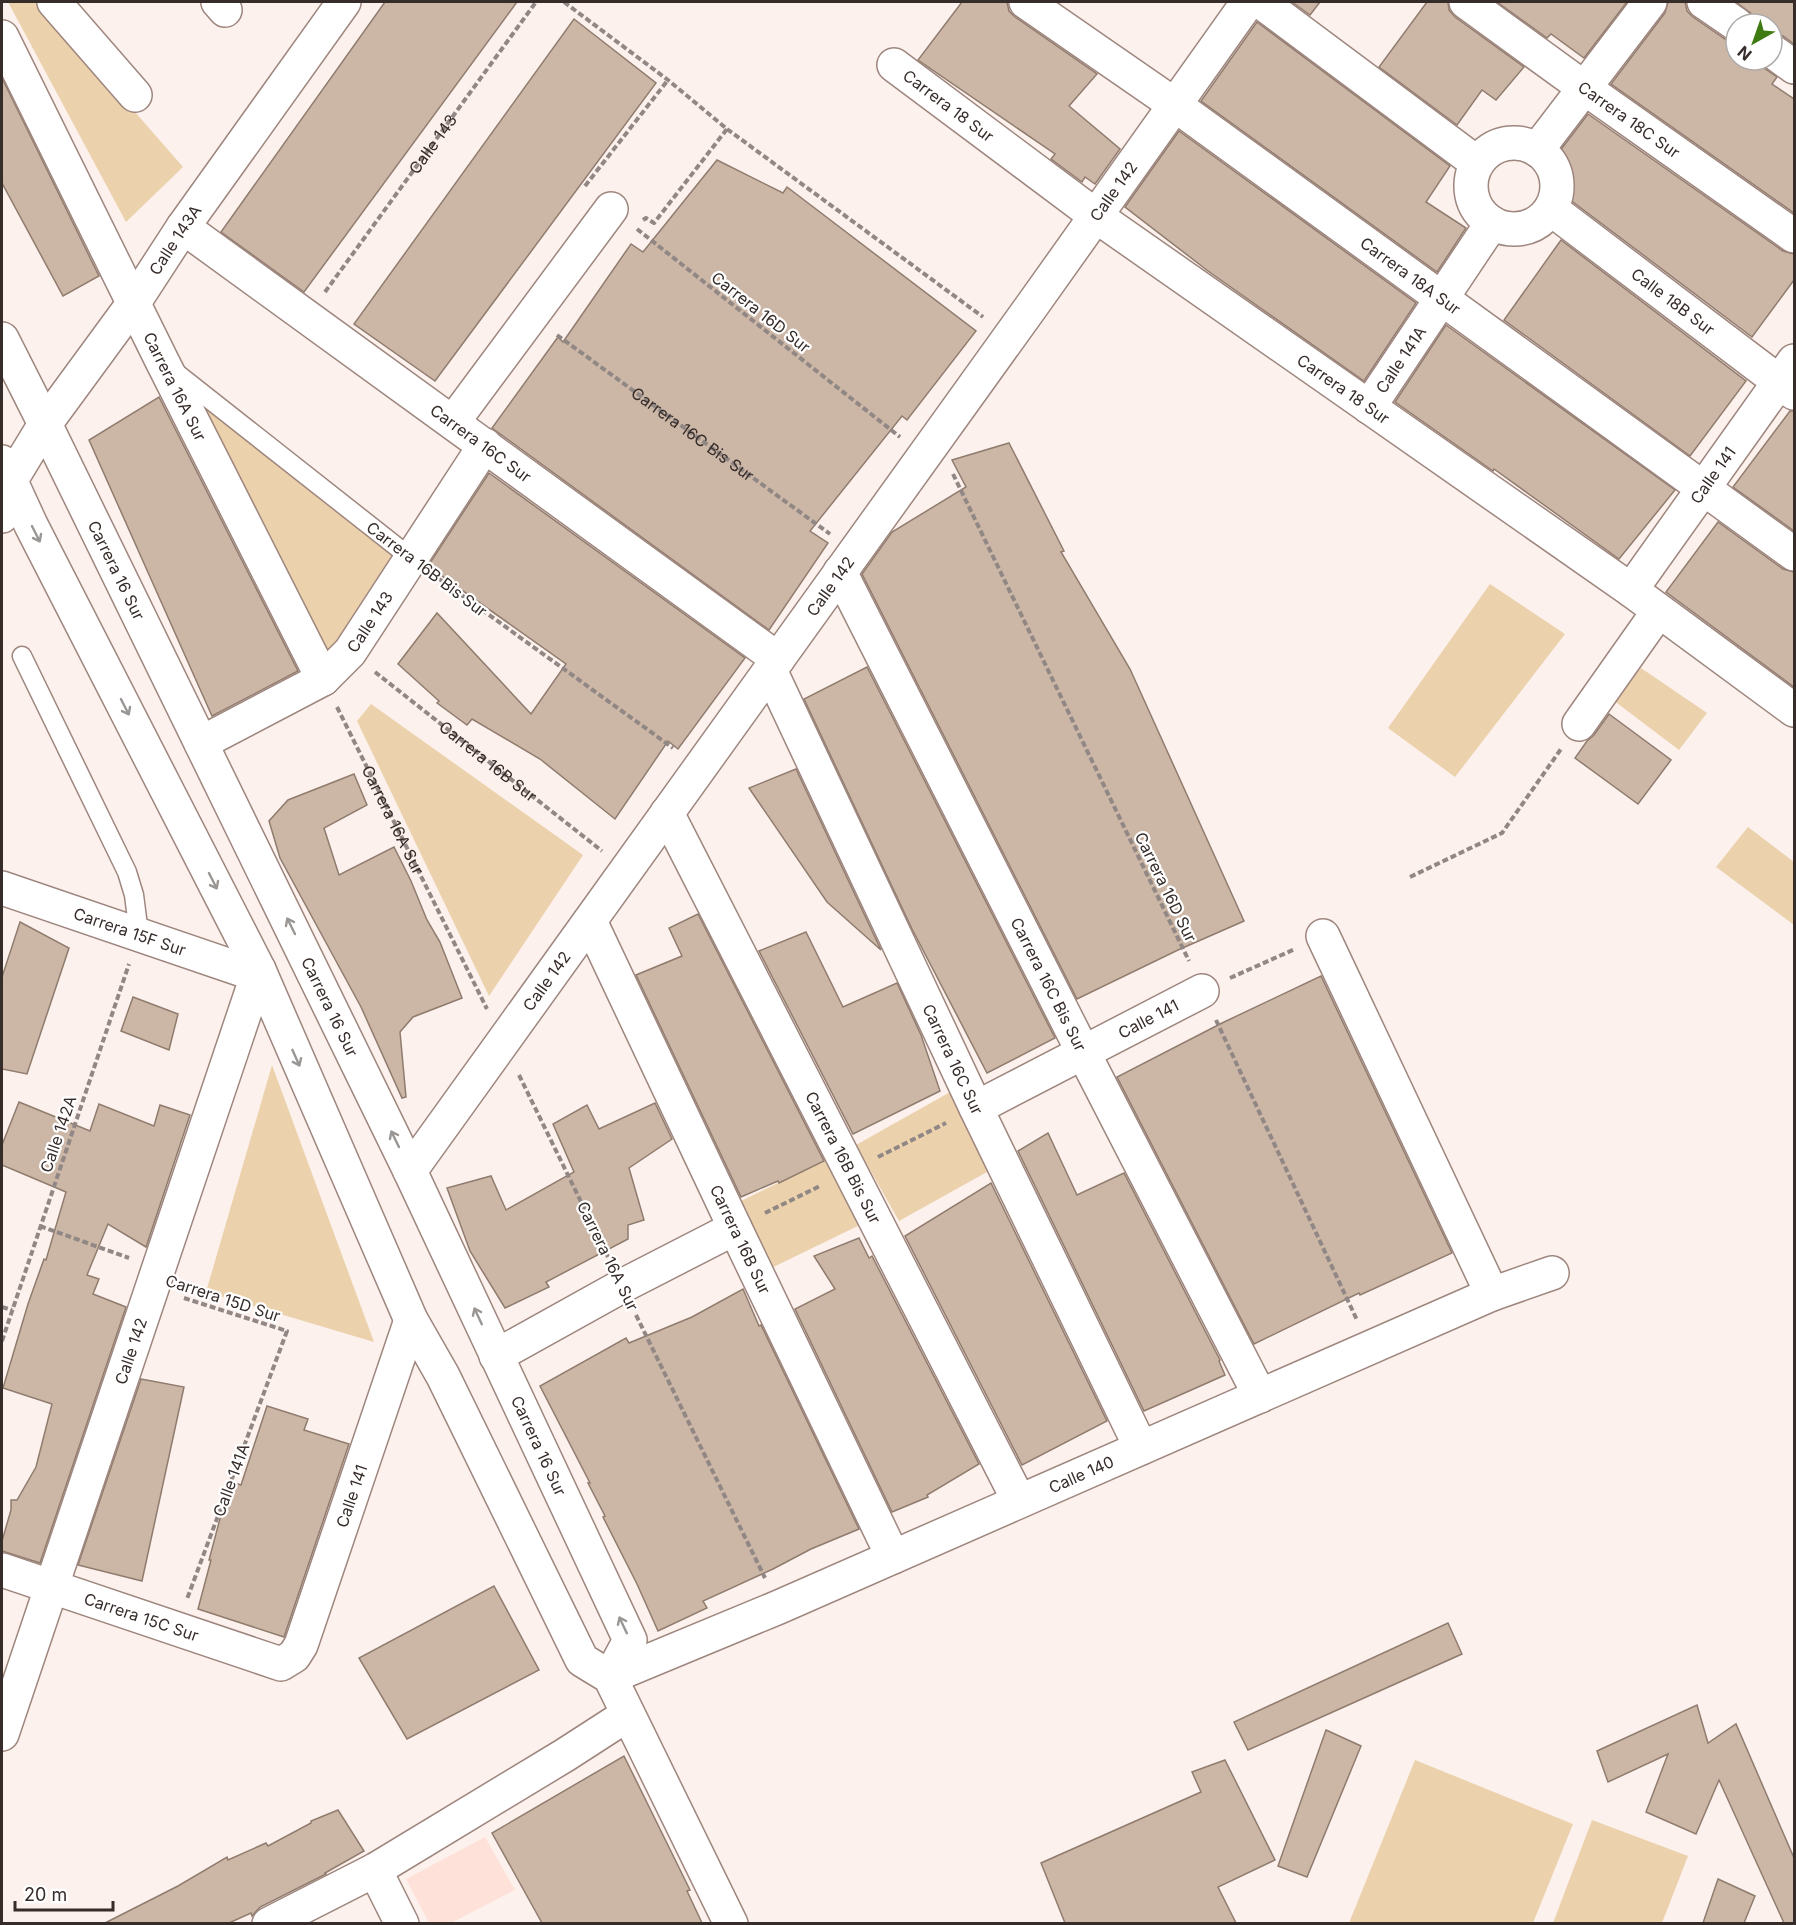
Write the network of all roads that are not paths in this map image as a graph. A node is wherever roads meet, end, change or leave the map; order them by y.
1 (54, 2) edge
2 (344, 2) edge
3 (1026, 2) edge
4 (1248, 2) edge
5 (1260, 2) edge
6 (1466, 2) edge
7 (1650, 2) edge
8 (1704, 2) edge
9 (1724, 16) edge
10 (2, 37) edge
11 (894, 65) dead end
12 (1583, 87) junction
13 (135, 95) dead end
14 (1175, 105) junction
15 (1537, 150) junction
16 (1477, 163) junction
17 (611, 209) road end
18 (1551, 209) junction
19 (1096, 216) junction
20 (1492, 223) junction
21 (183, 227) junction
22 (1794, 236) edge
23 (1442, 298) junction
24 (133, 304) junction
25 (2, 339) edge
26 (162, 361) junction
27 (1790, 379) edge
28 (1369, 407) junction
29 (453, 422) junction
30 (45, 424) junction
31 (485, 446) junction
32 (6, 471) edge
33 (1704, 488) junction
34 (2, 516) edge
35 (1794, 554) edge
36 (411, 558) junction
37 (847, 562) junction
38 (1630, 590) junction
39 (1658, 612) junction
40 (22, 656) dead end
41 (774, 664) junction
42 (323, 679) junction
43 (1794, 710) edge
44 (1579, 724) road end
45 (201, 743) junction
46 (667, 813) junction
47 (2, 888) edge
48 (590, 921) junction
49 (139, 934) junction
50 (1323, 936) road end
51 (258, 972) junction
52 (1202, 991) road end
53 (1083, 1052) junction
54 (976, 1108) junction
55 (410, 1171) junction
56 (735, 1228) junction
57 (1552, 1273) dead end
58 (1492, 1294) junction
59 (411, 1320) junction
60 (496, 1356) junction
61 (1260, 1396) junction
62 (1141, 1448) junction
63 (1018, 1501) junction
64 (894, 1557) junction
65 (2, 1570) edge
66 (51, 1587) junction
67 (281, 1664) joint
68 (610, 1677) junction
69 (627, 1715) junction
70 (2, 1734) edge
71 (375, 1870) junction
72 (269, 1923) edge
73 (402, 1923) edge
74 (731, 1923) edge

1 - 13 street
2 - 21 street, Calle 143A
3 - 14 street, Carrera 18A Sur
4 - 14 street, Calle 142
5 - 16 street
6 - 12 street, Carrera 18C Sur
7 - 12 street
8 - 9 street
10 - 24 street, Carrera 16A Sur
11 - 19 street, Carrera 18 Sur
12 - 15 street
12 - 22 street, Carrera 18C Sur
14 - 19 street, Calle 142
14 - 23 street, Carrera 18A Sur
15 - 16 street
15 - 18 street
16 - 20 street
17 - 29 street
18 - 20 street
18 - 27 street, Calle 18B Sur
19 - 28 street, Carrera 18 Sur
19 - 37 street, Calle 142
20 - 23 street, Calle 141A
21 - 24 street, Calle 143A
21 - 29 street, Carrera 16C Sur
23 - 28 street, Calle 141A
23 - 33 street, Carrera 18A Sur
24 - 26 street, Carrera 16A Sur
24 - 30 street, Calle 143A
25 - 30 street, Carrera 16 Sur
26 - 36 lane, Carrera 16B Bis Sur
26 - 42 street, Carrera 16A Sur
27 - 33 street, Calle 141
28 - 38 street, Carrera 18 Sur
29 - 31 street, Carrera 16C Sur
30 - 32 street, Calle 143A
30 - 45 street, Carrera 16 Sur
31 - 36 street, Calle 143
31 - 41 street, Carrera 16C Sur
32 - 34 street
32 -> 51 street
33 - 35 street, Carrera 18A Sur
33 - 38 street, Calle 141
36 - 42 street, Calle 143
37 - 41 street, Calle 142
37 - 53 street, Carrera 16C Bis Sur
38 - 39 street, Carrera 18 Sur
39 - 43 street, Carrera 18 Sur
39 - 44 street
40 - 49 lane
41 - 46 street, Calle 142
41 - 54 street, Carrera 16C Sur
42 - 45 street, Calle 143
55 -> 45 street, Carrera 16 Sur
46 - 48 street, Calle 142
46 - 63 street, Carrera 16B Bis Sur
47 - 49 street, Carrera 15F Sur
48 - 55 street, Calle 142
48 - 56 street, Carrera 16B Sur
49 - 51 street, Carrera 15F Sur
50 - 58 street
51 -> 59 street
51 - 66 street, Calle 142
52 - 53 street, Calle 141
53 - 54 street, Calle 141
53 - 61 street, Carrera 16C Bis Sur
54 - 62 street, Carrera 16C Sur
60 -> 55 street, Carrera 16 Sur
56 - 60 street
56 - 64 street, Carrera 16B Sur
57 - 58 street, Calle 140
58 - 61 street, Calle 140
59 - 67 street, Calle 141
59 - 68 street
68 -> 60 street, Carrera 16 Sur
61 - 62 street, Calle 140
62 - 63 street, Calle 140
63 - 64 street, Calle 140
64 - 68 street, Calle 140
65 - 66 street, Carrera 15C Sur
66 - 67 street, Carrera 15C Sur
66 - 70 street, Calle 142
68 - 69 street
69 - 71 street
69 - 74 street
71 - 72 street
71 - 73 street

